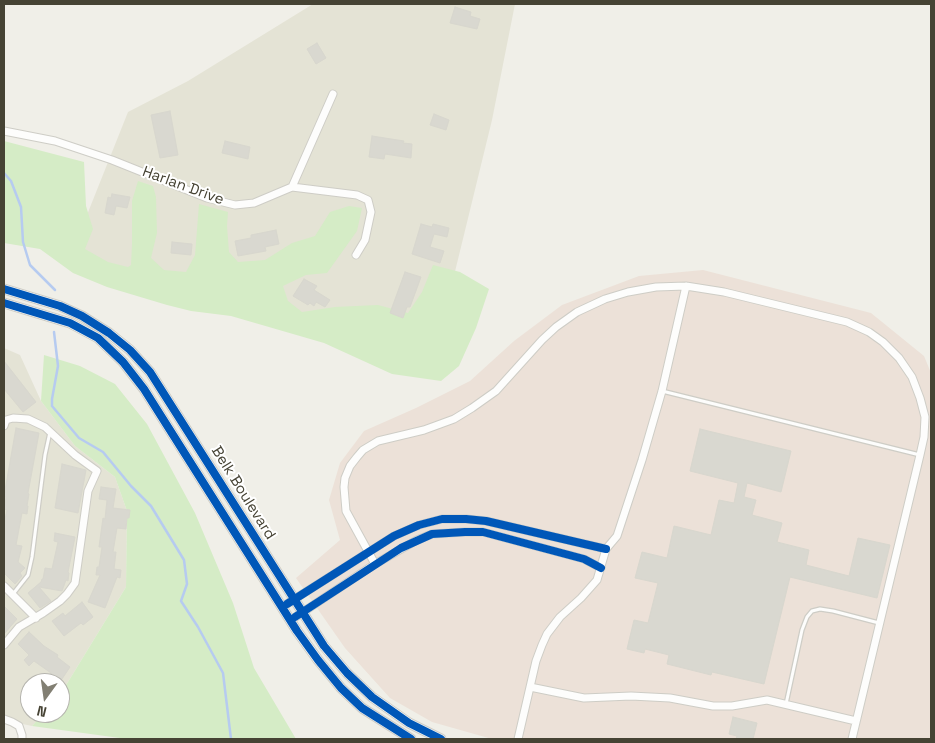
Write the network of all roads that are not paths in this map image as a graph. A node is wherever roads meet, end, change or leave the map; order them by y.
1 (333, 94) dead end
2 (4, 131) edge
3 (292, 187) junction
4 (356, 255) dead end
5 (686, 286) junction
6 (4, 289) edge
7 (4, 303) edge
8 (662, 391) junction
9 (4, 426) edge
10 (50, 432) junction
11 (920, 455) junction
12 (606, 549) junction
13 (368, 552) junction
14 (375, 564) junction
15 (601, 568) junction
16 (4, 586) edge
17 (12, 594) junction
18 (294, 599) junction
19 (282, 607) junction
20 (302, 612) junction
21 (36, 618) junction
22 (291, 620) junction
23 (879, 623) junction
24 (4, 645) edge
25 (530, 686) junction
26 (786, 704) junction
27 (4, 719) edge
28 (856, 721) junction
29 (22, 739) edge
30 (411, 739) edge
31 (441, 739) edge
32 (518, 739) edge
33 (852, 739) edge

1 - 3 street
2 - 3 street, Harlan Drive
3 - 4 street
5 - 8 street
5 - 11 street
5 - 13 street
6 - 18 street, Belk Boulevard
7 - 19 street, Belk Boulevard
8 - 11 lane
8 - 12 street
9 - 10 street
10 - 17 lane
10 - 21 street
11 - 23 street
12 - 13 street
12 - 15 street
13 - 14 street
13 - 18 street
14 - 15 street
14 - 20 street
15 - 25 street
16 - 17 street
17 - 21 street
18 - 19 street
18 - 20 street, Belk Boulevard
19 - 22 street, Belk Boulevard
20 - 22 street
20 - 31 street, Belk Boulevard
21 - 24 street
22 - 30 street, Belk Boulevard
23 - 26 lane
23 - 28 street
25 - 26 street
25 - 32 street
26 - 28 street
27 - 29 street
28 - 33 street

